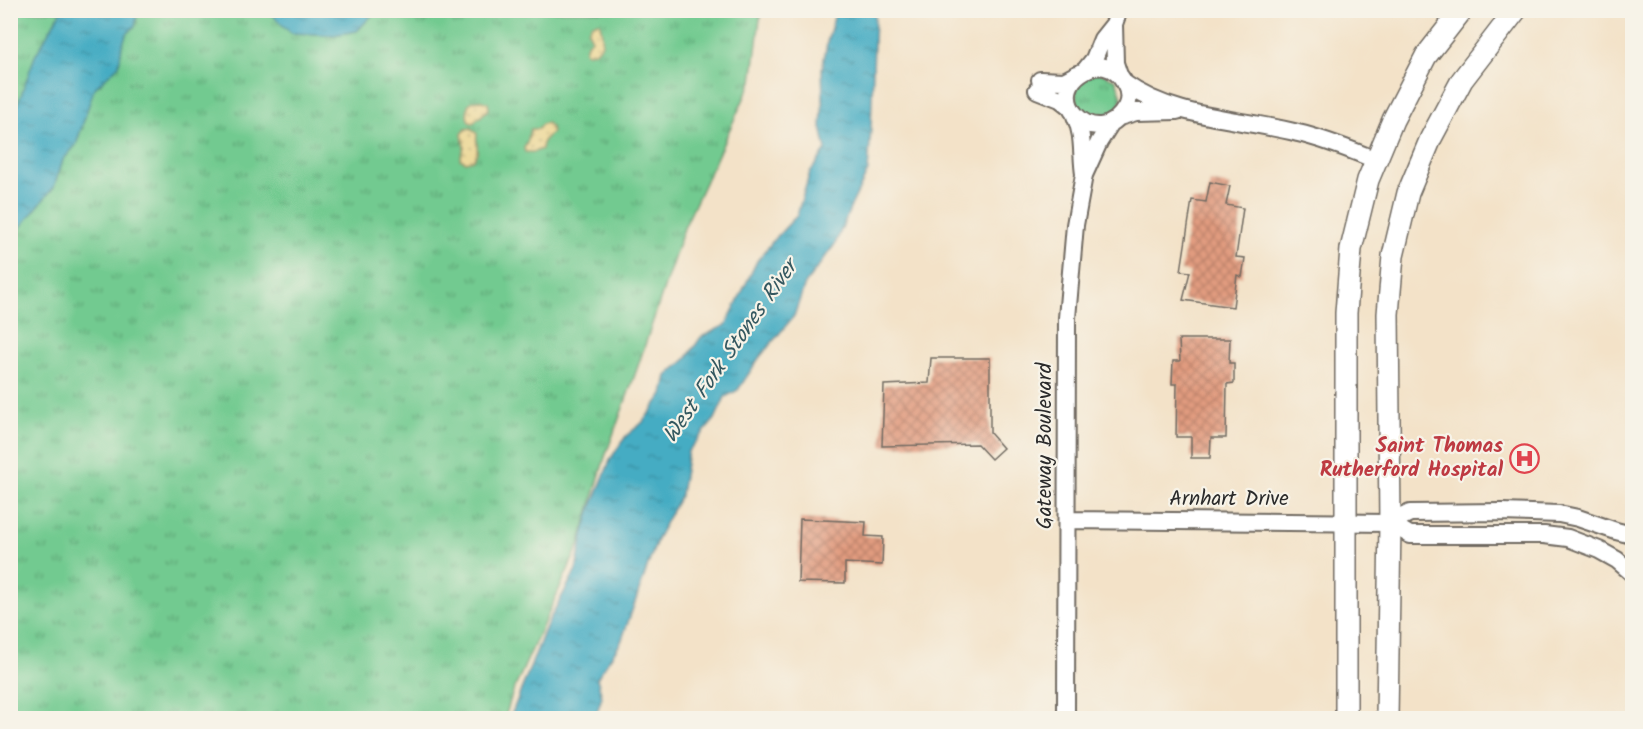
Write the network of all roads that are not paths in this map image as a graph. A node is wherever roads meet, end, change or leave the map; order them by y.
1 (1462, 10) edge
2 (1516, 10) edge
3 (1116, 17) edge
4 (1081, 72) junction
5 (1121, 79) junction
6 (1181, 110) junction
7 (1072, 111) junction
8 (1115, 120) junction
9 (1376, 160) junction
10 (1084, 175) junction
11 (1067, 520) junction
12 (1346, 522) junction
13 (1390, 523) junction
14 (1632, 535) edge
15 (1632, 573) edge
16 (1066, 718) edge
17 (1346, 718) edge
18 (1387, 718) edge

1 - 9 main road
2 - 13 main road
3 - 4 street
3 - 5 street
4 - 5 street
4 - 7 street
4 - 7 street
5 - 6 street
5 - 8 street
6 - 8 street
6 - 9 street
7 - 8 street
7 - 10 street
8 - 10 street
9 - 12 main road
10 - 11 street, Gateway Boulevard
11 - 12 street, Arnhart Drive
11 - 16 street, Gateway Boulevard
12 - 13 street, Arnhart Drive
12 - 17 main road
13 - 14 street, Arnhart Drive
13 - 15 street, Arnhart Drive
13 - 18 main road

